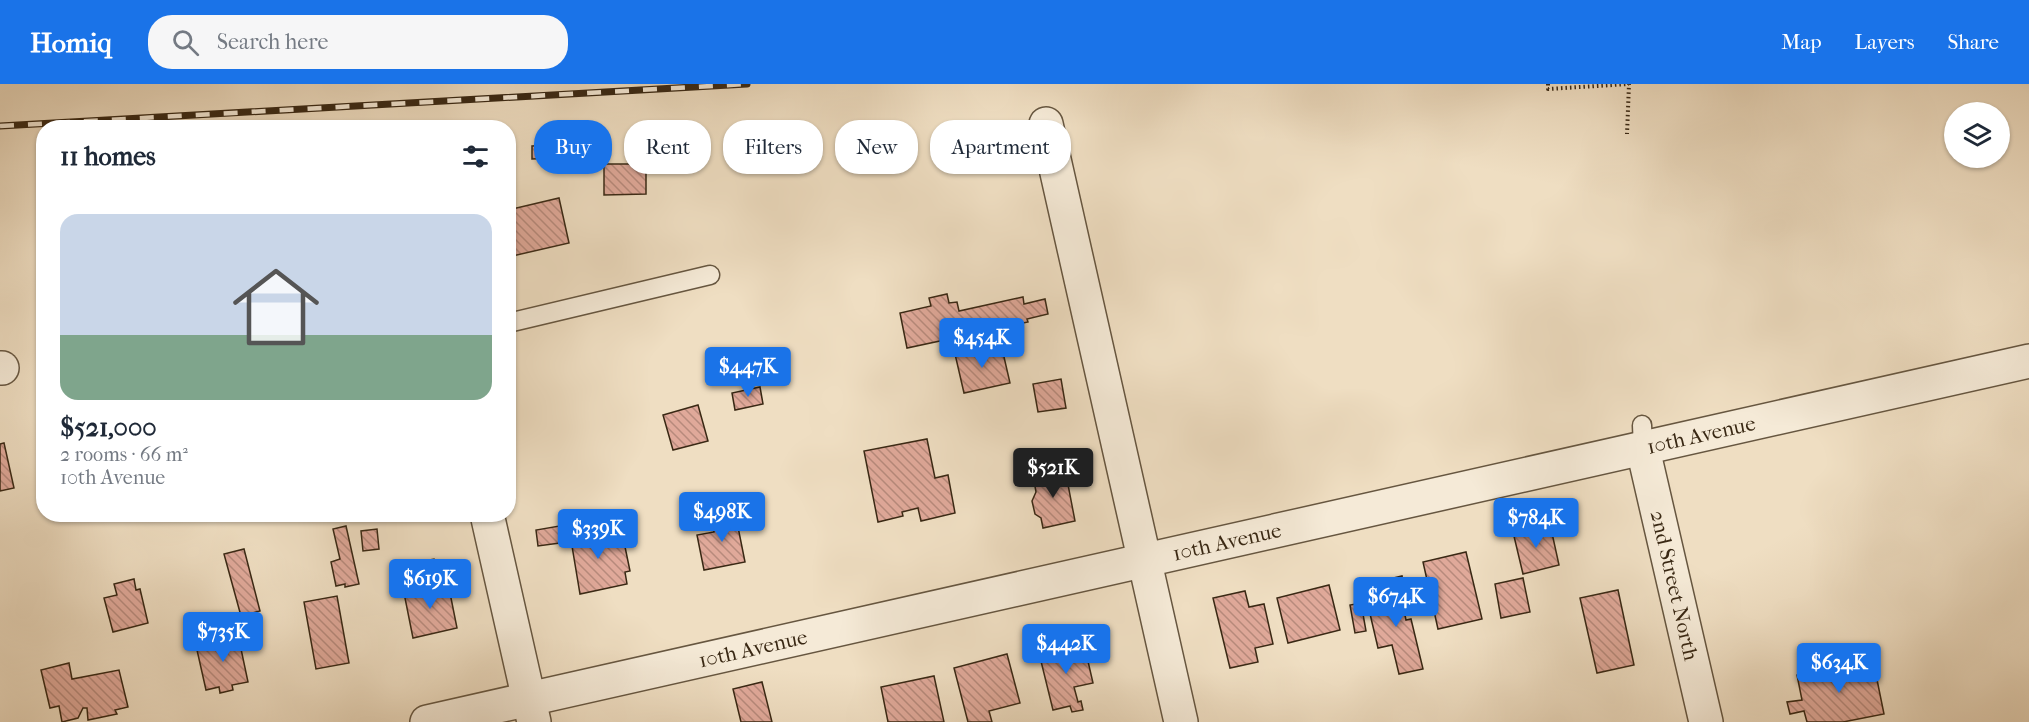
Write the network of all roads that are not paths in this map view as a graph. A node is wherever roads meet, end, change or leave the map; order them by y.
1 (1057, 174) edge
2 (710, 275) dead end
3 (516, 321) edge
4 (2029, 361) edge
5 (1643, 437) junction
6 (489, 522) edge
7 (1145, 562) junction
8 (531, 711) edge
9 (427, 722) edge
10 (1181, 722) edge
11 (1706, 722) edge

1 - 7 street
2 - 3 lane
4 - 5 street, 10th Avenue
5 - 7 street, 10th Avenue
5 - 11 street, 2nd Street North
6 - 8 street
7 - 8 street, 10th Avenue
7 - 10 street
8 - 9 street, 10th Avenue

